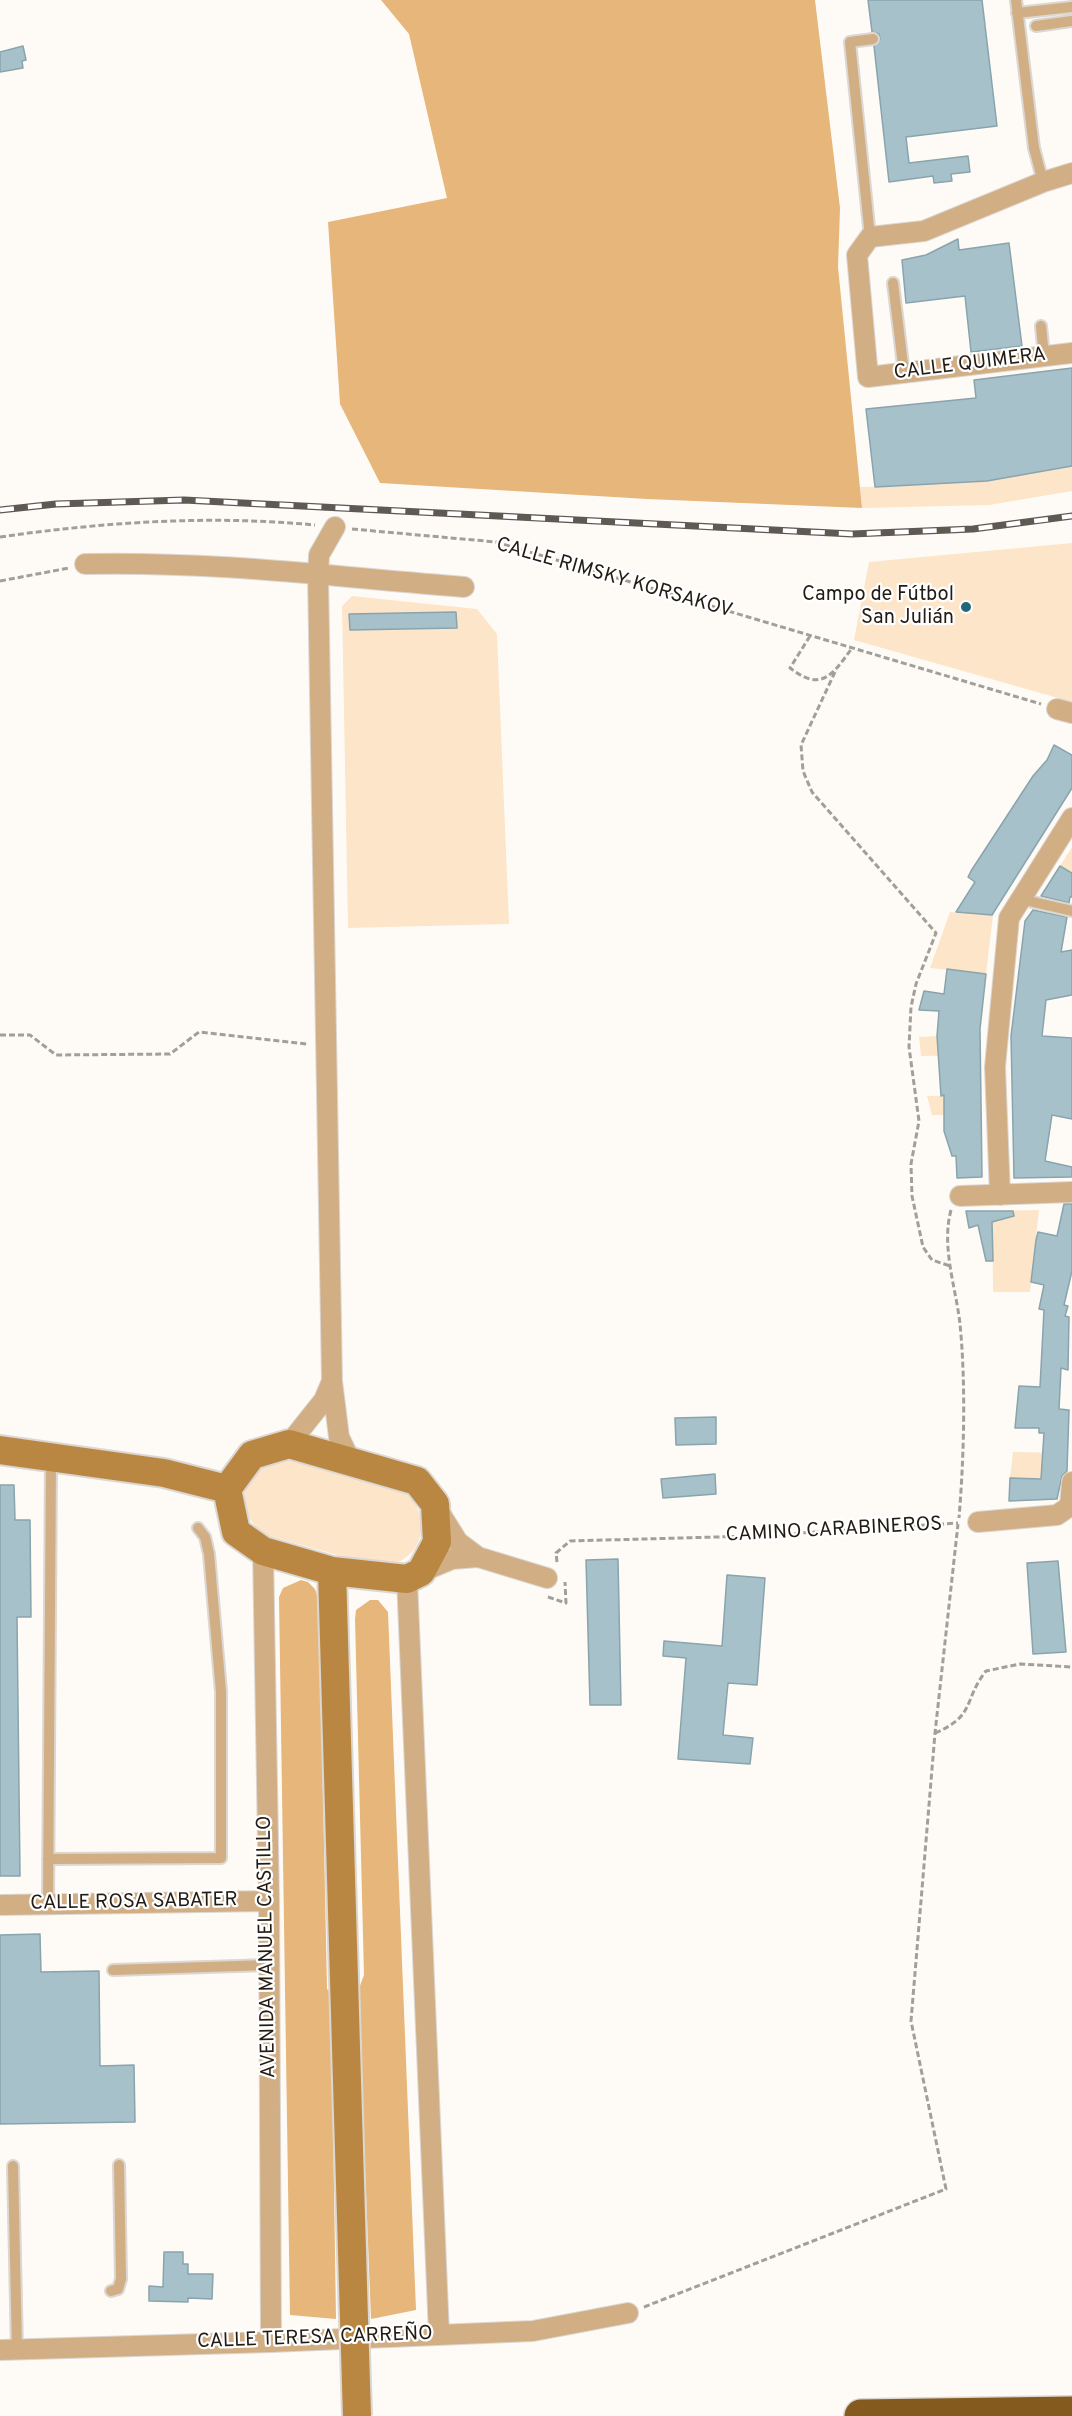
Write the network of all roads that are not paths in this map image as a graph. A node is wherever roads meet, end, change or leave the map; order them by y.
1 (1016, 0) edge
2 (1072, 7) edge
3 (1017, 13) junction
4 (1072, 21) edge
5 (1036, 26) dead end
6 (873, 39) dead end
7 (1072, 173) edge
8 (1043, 182) junction
9 (870, 237) junction
10 (893, 283) dead end
11 (1041, 326) dead end
12 (1072, 352) edge
13 (1044, 356) junction
14 (904, 373) junction
15 (335, 527) road end
16 (85, 564) road end
17 (318, 576) junction
18 (464, 587) dead end
19 (1072, 818) edge
20 (1020, 899) junction
21 (1072, 911) edge
22 (1072, 1192) edge
23 (1000, 1195) junction
24 (960, 1196) road end
25 (332, 1381) junction
26 (289, 1444) junction
27 (0, 1450) edge
28 (51, 1457) junction
29 (351, 1462) junction
30 (1072, 1482) edge
31 (227, 1489) junction
32 (435, 1504) junction
33 (1071, 1507) edge
34 (968, 1523) road end
35 (198, 1528) dead end
36 (263, 1551) junction
37 (478, 1557) junction
38 (332, 1571) junction
39 (414, 1576) junction
40 (550, 1581) road end
41 (48, 1859) junction
42 (269, 1901) junction
43 (48, 1904) junction
44 (0, 1905) edge
45 (269, 1965) junction
46 (113, 1970) dead end
47 (119, 2165) dead end
48 (13, 2166) dead end
49 (111, 2291) dead end
50 (628, 2313) road end
51 (439, 2334) junction
52 (271, 2343) junction
53 (8, 2350) edge
54 (1072, 2413) edge
55 (357, 2416) edge
56 (861, 2416) edge

1 - 3 lane
2 - 3 lane
3 - 8 lane
4 - 5 lane
6 - 9 lane
7 - 8 street
8 - 9 street
9 - 14 street, CALLE QUIMERA
10 - 14 lane
11 - 13 lane
12 - 13 street, CALLE QUIMERA
13 - 14 street, CALLE QUIMERA
15 - 17 street
16 - 17 street
17 - 18 street
17 - 25 street
19 - 20 street
20 - 21 lane
20 - 23 street
22 - 23 street
23 - 24 street
25 - 26 street
25 - 29 street
26 - 29 main road
26 - 31 main road
27 - 28 main road
28 - 31 main road
28 - 41 lane
29 - 32 main road
30 - 33 street
31 - 36 main road
32 - 37 street
32 - 39 main road
33 - 34 street
35 - 41 lane
36 - 38 main road
36 - 42 street, AVENIDA MANUEL CASTILLO
37 - 39 street
37 - 40 street
38 - 39 main road
38 - 55 main road, bridge
39 - 51 street
41 - 43 lane
42 - 43 street, CALLE ROSA SABATER
42 - 45 street, AVENIDA MANUEL CASTILLO
43 - 44 street, CALLE ROSA SABATER
45 - 46 lane
45 - 52 street, AVENIDA MANUEL CASTILLO
47 - 49 lane
48 - 53 lane
50 - 51 street, CALLE TERESA CARREÑO
51 - 52 street, CALLE TERESA CARREÑO
52 - 53 street, CALLE TERESA CARREÑO
54 - 56 highway

